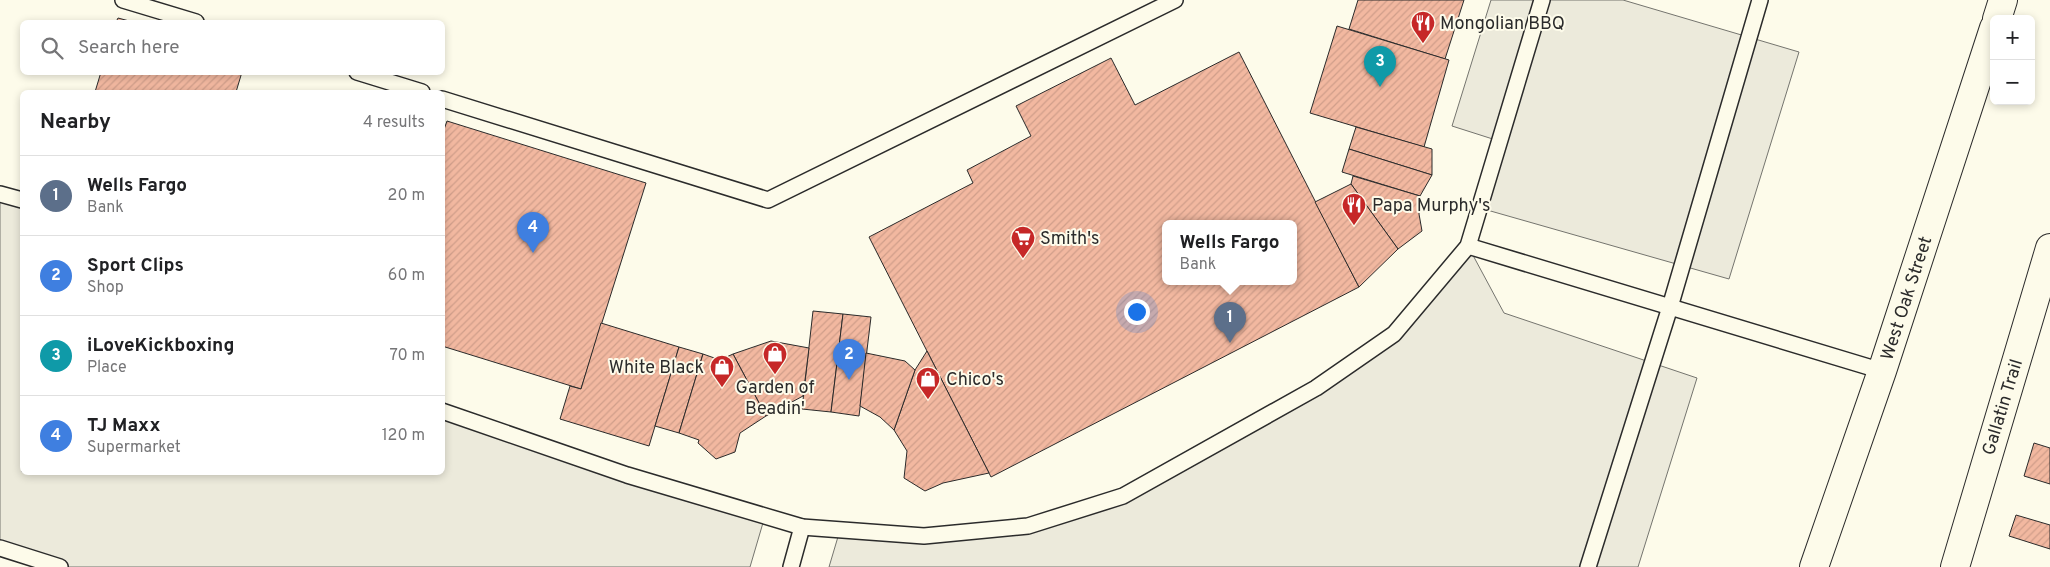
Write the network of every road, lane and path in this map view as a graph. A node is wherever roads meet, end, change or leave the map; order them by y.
1 (123, 0) edge
2 (1175, 0) edge
3 (1542, 0) edge
4 (1760, 0) edge
5 (2003, 0) edge
6 (1998, 15) edge
7 (189, 20) edge
8 (1990, 40) edge
9 (367, 75) edge
10 (416, 90) edge
11 (445, 100) edge
12 (0, 194) edge
13 (20, 199) edge
14 (1468, 246) junction
15 (2050, 248) edge
16 (1670, 307) junction
17 (1882, 371) junction
18 (445, 412) edge
19 (802, 527) junction
20 (0, 548) edge
21 (60, 567) edge
22 (791, 567) edge
23 (1588, 567) edge
24 (1814, 567) edge
25 (1955, 567) edge

1 - 7 lane
2 - 11 lane
3 - 14 lane
4 - 16 lane
5 - 6 main road
8 - 17 main road, West Oak Street
9 - 10 lane
12 - 13 lane
14 - 16 lane
14 - 19 lane
15 - 25 main road, Gallatin Trail
16 - 17 lane
16 - 23 lane
17 - 24 main road, West Oak Street
18 - 19 lane
19 - 22 lane
20 - 21 lane

